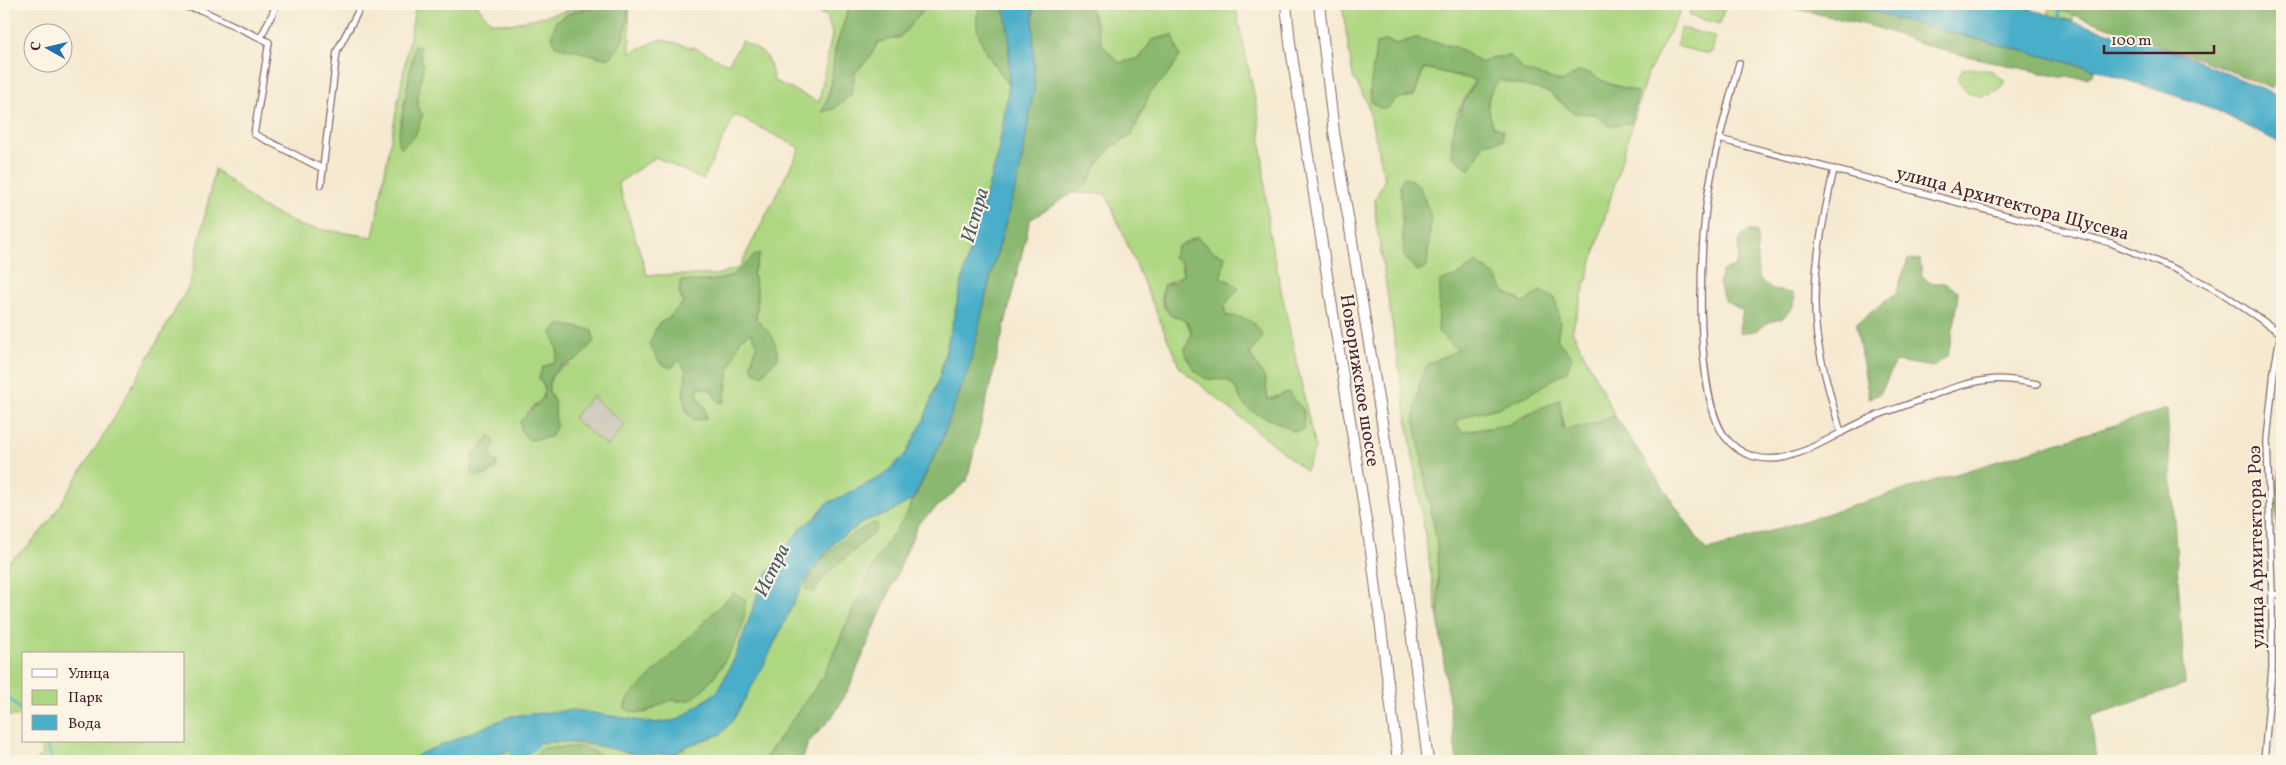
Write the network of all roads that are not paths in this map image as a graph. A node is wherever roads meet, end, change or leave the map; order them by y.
1 (174, 4) edge
2 (277, 4) edge
3 (362, 4) edge
4 (1286, 4) edge
5 (1319, 4) edge
6 (261, 37) junction
7 (1739, 64) dead end
8 (1720, 139) junction
9 (323, 169) junction
10 (1834, 169) junction
11 (321, 185) dead end
12 (2282, 334) edge
13 (2037, 384) dead end
14 (1840, 433) junction
15 (2272, 594) junction
16 (2282, 595) edge
17 (1398, 761) edge
18 (1428, 761) edge
19 (2264, 761) edge

1 - 6 street
2 - 6 street
3 - 9 street
4 - 17 highway, Новорижское шоссе
5 - 18 highway, Новорижское шоссе
6 - 9 street
7 - 8 street
8 - 10 street, улица Архитектора Щусева
8 - 14 street
9 - 11 street
10 - 12 street, улица Архитектора Щусева
10 - 14 street
12 - 15 street, улица Архитектора Роэ
13 - 14 street
15 - 16 street
15 - 19 street, улица Архитектора Роэ

